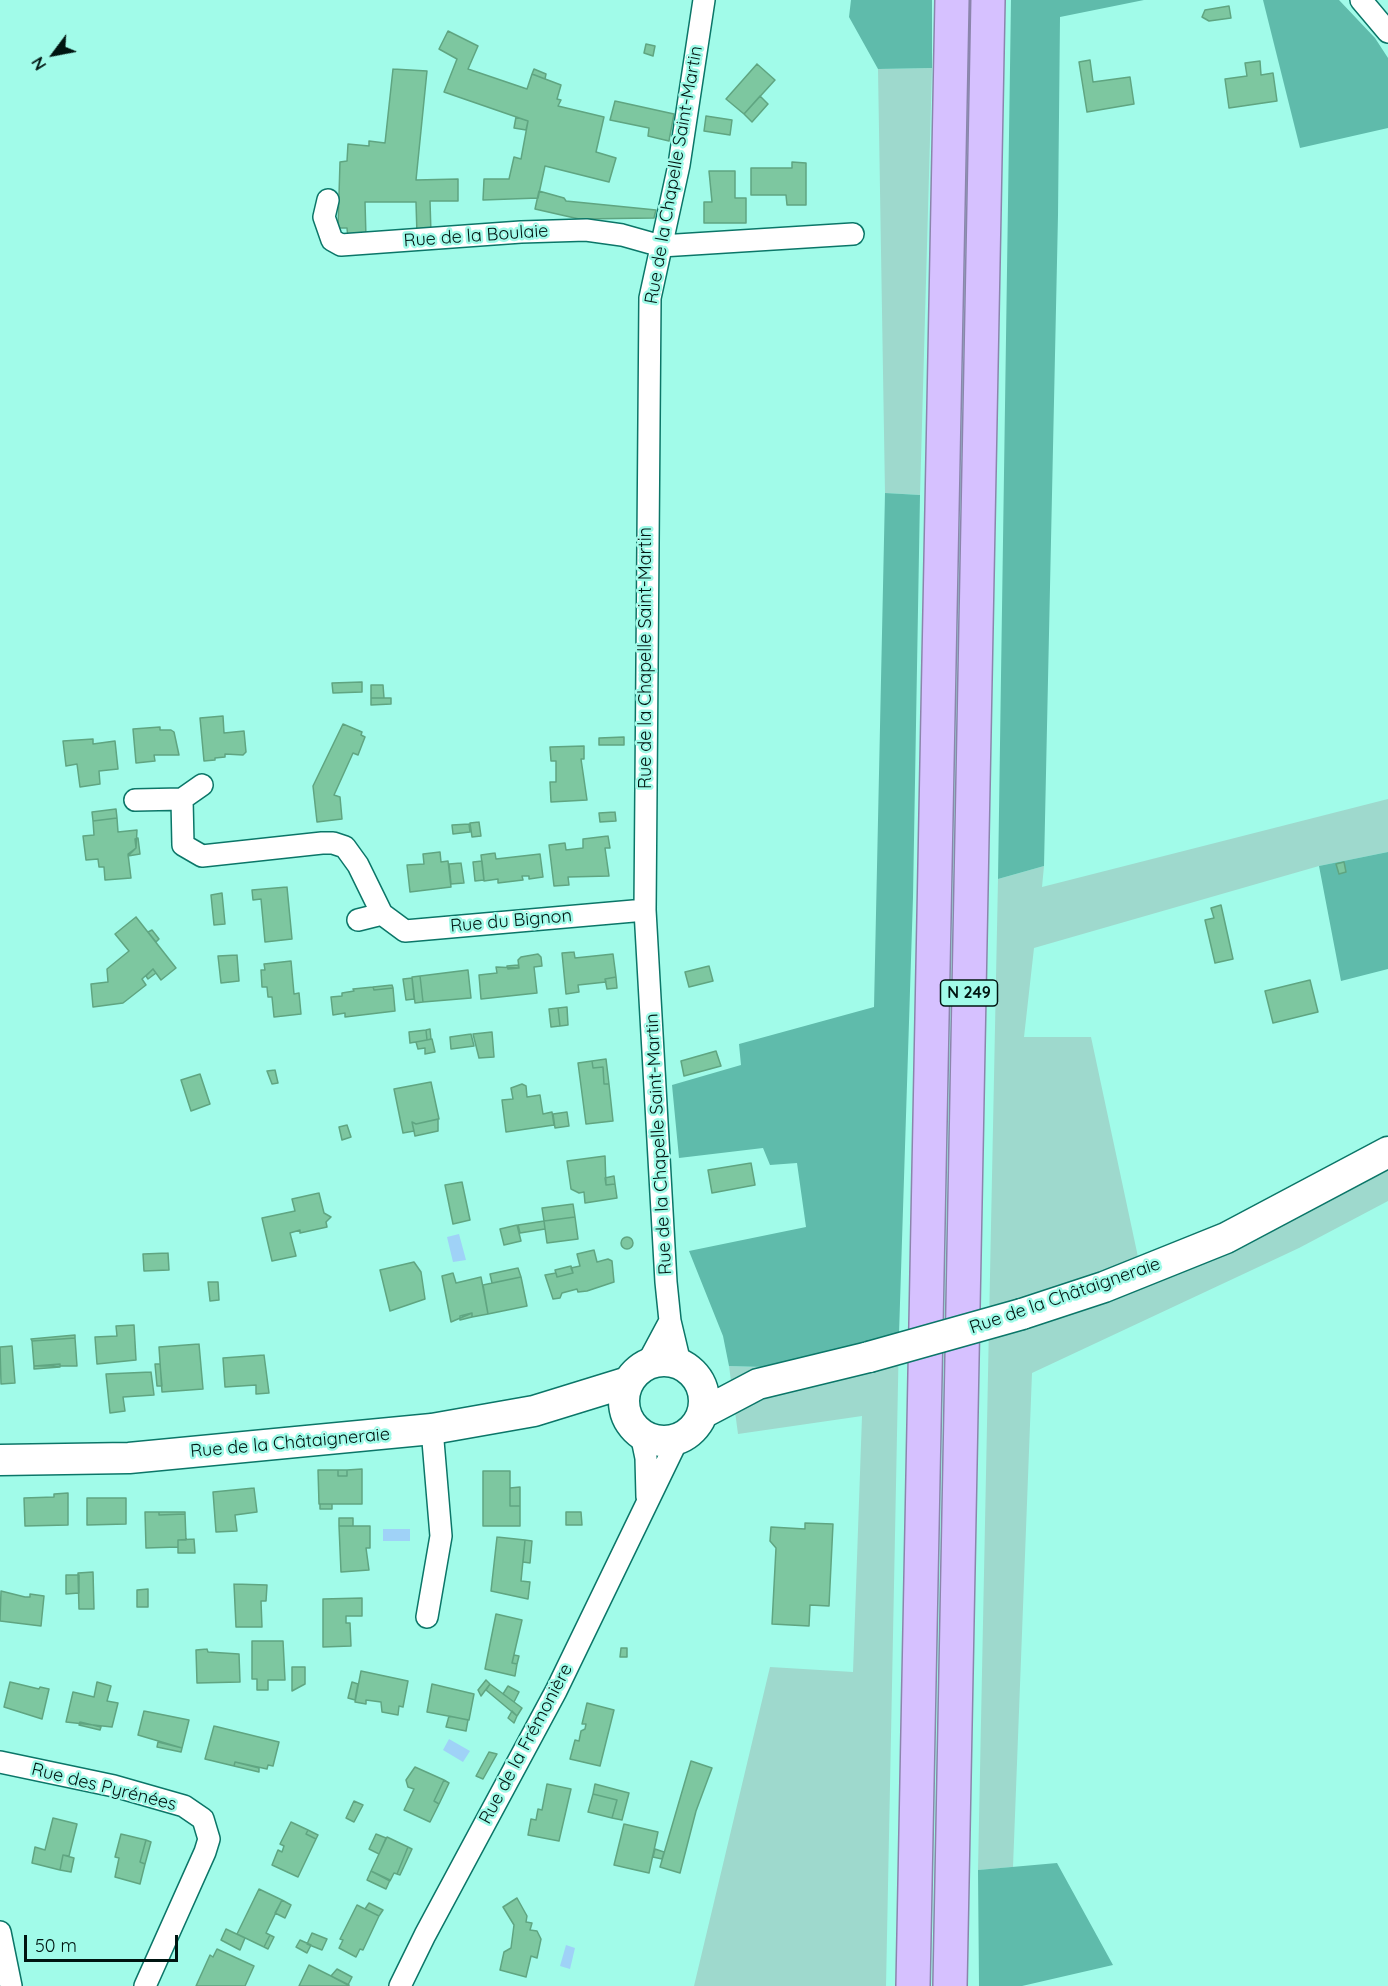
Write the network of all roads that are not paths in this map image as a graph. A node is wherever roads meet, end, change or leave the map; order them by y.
1 (704, 0) edge
2 (952, 0) edge
3 (988, 0) edge
4 (1361, 0) edge
5 (1388, 32) edge
6 (328, 200) dead end
7 (853, 234) dead end
8 (661, 246) junction
9 (202, 785) dead end
10 (182, 799) junction
11 (135, 800) dead end
12 (645, 910) junction
13 (382, 914) junction
14 (358, 920) dead end
15 (1388, 1152) edge
16 (670, 1321) junction
17 (689, 1370) junction
18 (638, 1373) junction
19 (758, 1384) junction
20 (577, 1398) junction
21 (703, 1413) junction
22 (633, 1423) junction
23 (432, 1430) junction
24 (678, 1439) junction
25 (0, 1460) edge
26 (647, 1501) junction
27 (428, 1617) dead end
28 (0, 1762) edge
29 (0, 1932) edge
30 (10, 1986) edge
31 (145, 1986) edge
32 (400, 1986) edge
33 (913, 1986) edge
34 (950, 1986) edge

1 - 8 street, Rue de la Chapelle Saint-Martin
2 - 33 highway, N 249
3 - 34 highway, N 249
4 - 5 street
6 - 8 street, Rue de la Boulaie
7 - 8 street, Rue de la Boulaie
8 - 12 street, Rue de la Chapelle Saint-Martin
9 - 10 street
10 - 11 street
10 - 13 street, Rue du Bignon
12 - 13 street, Rue du Bignon
12 - 16 street, Rue de la Chapelle Saint-Martin
13 - 14 street
15 - 19 street, Rue de la Châtaigneraie, bridge
16 - 17 street, Rue de la Chapelle Saint-Martin
16 - 18 street
17 - 18 street, Rue de la Châtaigneraie
17 - 19 street, Rue de la Châtaigneraie
17 - 21 street
18 - 20 street, Rue de la Châtaigneraie
18 - 22 street
19 - 21 street, Rue de la Châtaigneraie
20 - 22 street
20 - 23 street, Rue de la Châtaigneraie
21 - 24 street, Rue de la Châtaigneraie
22 - 24 street
22 - 26 street, Rue de la Frémonière
23 - 25 street, Rue de la Châtaigneraie
23 - 27 street
24 - 26 street, Rue de la Frémonière
26 - 32 street, Rue de la Frémonière
28 - 31 street, Rue des Pyrénées
29 - 30 street

